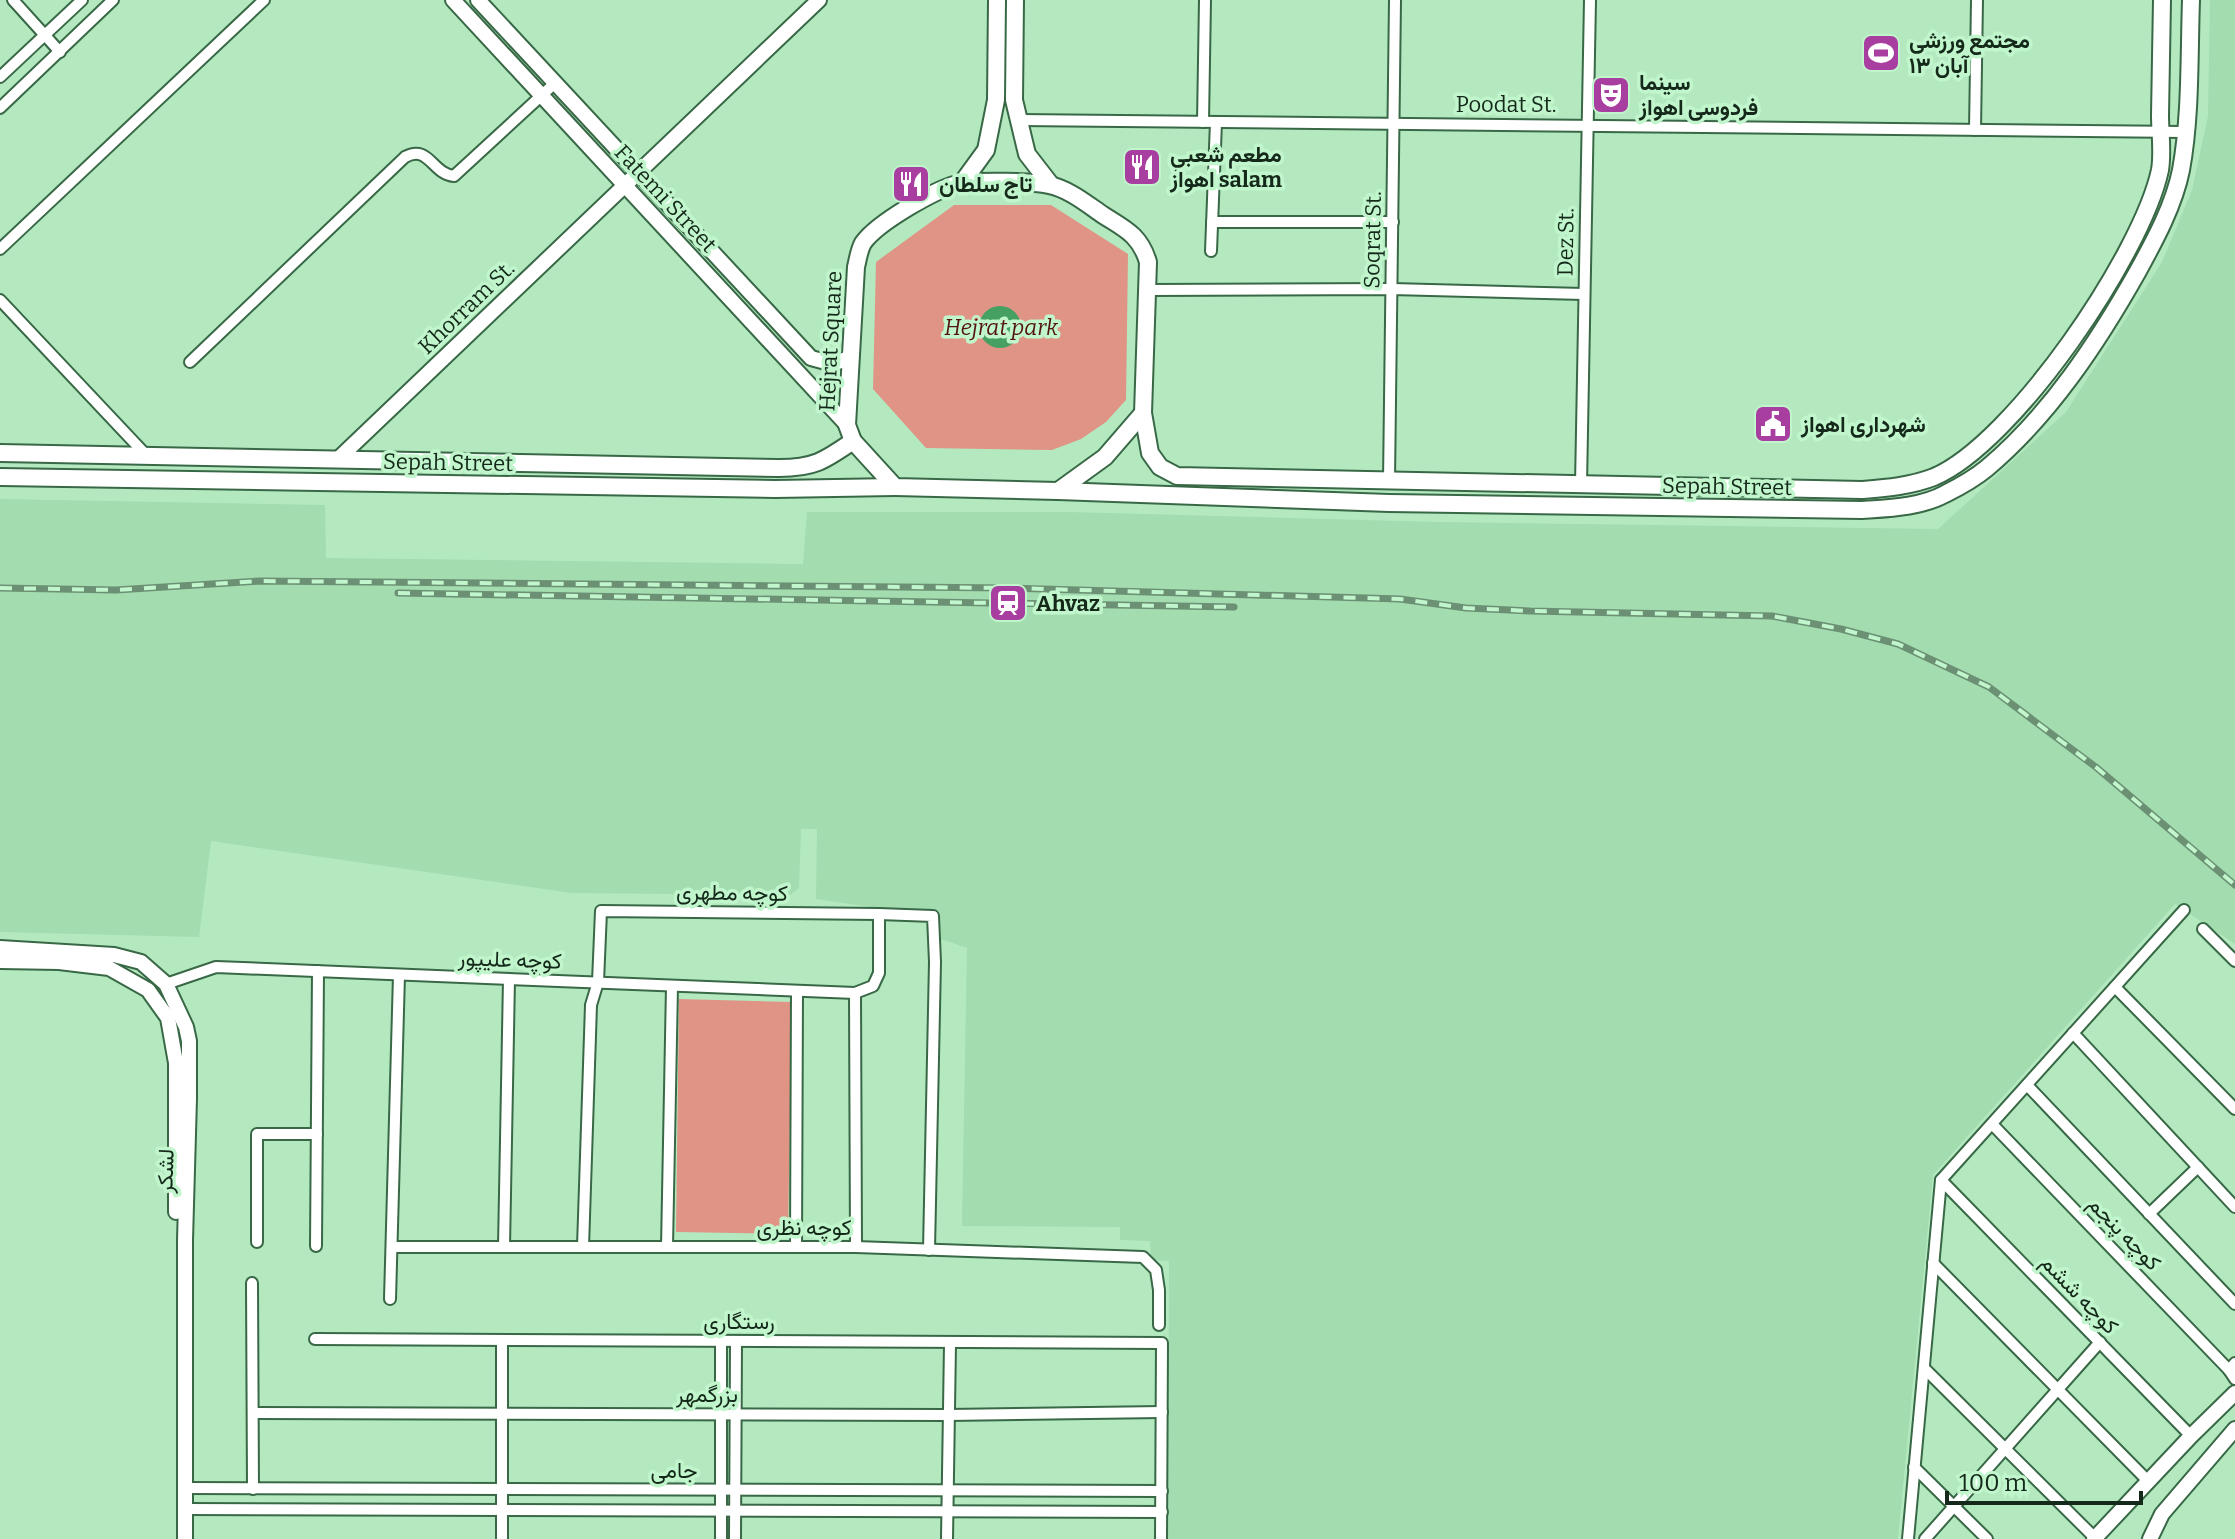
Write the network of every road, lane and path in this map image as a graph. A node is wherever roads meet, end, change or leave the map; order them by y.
1 (13, 0) edge
2 (82, 0) edge
3 (113, 0) edge
4 (264, 0) edge
5 (453, 0) edge
6 (478, 0) edge
7 (997, 0) edge
8 (1015, 0) edge
9 (1205, 0) edge
10 (1395, 0) edge
11 (1590, 0) edge
12 (1977, 0) edge
13 (2162, 0) edge
14 (2191, 0) edge
15 (809, 3) edge
16 (44, 35) junction
17 (60, 52) junction
18 (0, 77) edge
19 (555, 83) junction
20 (541, 95) junction
21 (0, 108) edge
22 (1019, 120) junction
23 (1203, 122) junction
24 (1216, 122) junction
25 (1394, 123) junction
26 (1588, 125) junction
27 (1975, 130) junction
28 (2160, 132) junction
29 (2185, 132) junction
30 (638, 173) junction
31 (962, 183) junction
32 (1051, 185) junction
33 (625, 186) junction
34 (1212, 222) junction
35 (1393, 222) junction
36 (0, 249) edge
37 (1211, 251) dead end
38 (1392, 289) junction
39 (1148, 290) junction
40 (1584, 294) junction
41 (0, 300) edge
42 (851, 357) junction
43 (190, 362) dead end
44 (1143, 413) junction
45 (850, 433) junction
46 (0, 453) edge
47 (148, 456) junction
48 (337, 460) junction
49 (0, 477) edge
50 (1389, 481) junction
51 (1581, 485) junction
52 (895, 487) junction
53 (1058, 491) junction
54 (1389, 503) junction
55 (2184, 910) dead end
56 (879, 914) junction
57 (2203, 929) dead end
58 (0, 948) edge
59 (0, 961) edge
60 (2235, 961) edge
61 (318, 971) junction
62 (399, 975) junction
63 (509, 979) junction
64 (598, 982) junction
65 (166, 984) junction
66 (672, 986) junction
67 (2115, 987) junction
68 (797, 991) junction
69 (855, 993) junction
70 (2073, 1033) junction
71 (2027, 1085) junction
72 (2235, 1109) edge
73 (1992, 1124) junction
74 (317, 1134) junction
75 (2198, 1167) junction
76 (1941, 1180) junction
77 (2235, 1207) edge
78 (2149, 1214) junction
79 (257, 1242) dead end
80 (316, 1246) dead end
81 (392, 1247) junction
82 (504, 1247) junction
83 (583, 1247) junction
84 (667, 1247) junction
85 (796, 1247) junction
86 (856, 1247) junction
87 (929, 1250) junction
88 (1933, 1263) junction
89 (252, 1283) dead end
90 (390, 1299) dead end
91 (2235, 1304) edge
92 (1159, 1325) dead end
93 (315, 1339) dead end
94 (502, 1341) junction
95 (721, 1341) junction
96 (736, 1341) junction
97 (2100, 1342) junction
98 (950, 1344) junction
99 (1924, 1368) junction
100 (2233, 1370) edge
101 (2057, 1390) junction
102 (2235, 1393) edge
103 (1162, 1412) junction
104 (253, 1413) junction
105 (502, 1414) junction
106 (721, 1414) junction
107 (736, 1414) junction
108 (948, 1415) junction
109 (2235, 1429) edge
110 (2191, 1436) junction
111 (2005, 1449) junction
112 (1914, 1467) junction
113 (2148, 1481) junction
114 (186, 1488) junction
115 (253, 1489) junction
116 (502, 1490) junction
117 (721, 1490) junction
118 (736, 1490) junction
119 (948, 1491) junction
120 (1162, 1491) junction
121 (1954, 1507) junction
122 (185, 1509) junction
123 (502, 1511) junction
124 (721, 1511) junction
125 (736, 1511) junction
126 (947, 1512) junction
127 (1162, 1512) junction
128 (178, 1539) edge
129 (185, 1539) edge
130 (502, 1539) edge
131 (721, 1539) edge
132 (735, 1539) edge
133 (947, 1539) edge
134 (1161, 1539) edge
135 (1908, 1539) edge
136 (1925, 1539) edge
137 (1987, 1539) edge
138 (2095, 1539) edge
139 (2150, 1539) edge

1 - 16 street
2 - 16 street
3 - 17 street
4 - 36 street
5 - 20 main road, Fatemi Street
6 - 19 main road, Fatemi Street
7 - 31 main road
8 - 22 main road
9 - 23 street
10 - 25 street, Soqrat St.
11 - 26 street, Dez St.
12 - 27 street
13 - 28 main road, Sepah Street
14 - 29 main road, Sepah Street
15 - 30 main road
16 - 17 street
16 - 18 street
17 - 21 street
19 - 20 street
19 - 30 main road, Fatemi Street
20 - 33 main road, Fatemi Street
20 - 43 street
22 - 23 street, Poodat St.
22 - 32 main road
23 - 24 street, Poodat St.
24 - 25 street, Poodat St.
24 - 34 street
25 - 26 street, Poodat St.
25 - 35 street, Soqrat St.
26 - 27 street, Poodat St.
26 - 40 street, Dez St.
27 - 28 street, Poodat St.
28 - 29 street, Poodat St.
28 - 51 main road, Sepah Street
29 - 54 main road, Sepah Street
30 - 33 main road, Khorram St.
30 - 42 main road, Fatemi Street
31 - 32 main road, Hejrat Square
31 - 42 main road, Hejrat Square
32 - 39 main road, Hejrat Square
33 - 45 main road, Fatemi Street
33 - 48 main road, Khorram St.
34 - 35 street
34 - 37 street
35 - 38 street, Soqrat St.
38 - 39 street
38 - 40 street
38 - 50 street, Soqrat St.
39 - 44 main road, Hejrat Square
40 - 51 street, Dez St.
41 - 47 street
42 - 45 main road, Hejrat Square
44 - 50 main road, Sepah Street
44 - 53 main road
45 - 48 main road, Sepah Street
45 - 52 main road, Hejrat Square
46 - 47 main road, Sepah Street
47 - 48 main road, Sepah Street
49 - 52 main road, Sepah Street
50 - 51 main road, Sepah Street
50 - 54 main road
52 - 53 main road
53 - 54 main road, Sepah Street
55 - 67 street
56 - 64 street, کوچه مطهری
56 - 69 street
56 - 87 street, کوچه مطهری
57 - 60 street
58 - 65 main road, لشکر
59 - 128 main road, لشکر
61 - 62 street, کوچه علیپور
61 - 65 street, کوچه علیپور
61 - 74 street
62 - 63 street, کوچه علیپور
62 - 81 street
63 - 64 street, کوچه علیپور
63 - 82 street
64 - 66 street, کوچه علیپور
64 - 83 street
65 - 114 main road, لشکر
66 - 68 street, کوچه علیپور
66 - 84 street
67 - 70 street
67 - 72 street
68 - 69 street, کوچه علیپور
68 - 85 street
69 - 86 street
70 - 71 street
70 - 75 street
71 - 73 street
71 - 78 street
73 - 76 street
73 - 100 street, کوچه پنجم
74 - 79 street
74 - 80 street
75 - 77 street
75 - 78 street
76 - 88 street
76 - 97 street, کوچه ششم
78 - 91 street
81 - 82 street, کوچه نظری
81 - 90 street
82 - 83 street, کوچه نظری
83 - 84 street, کوچه نظری
84 - 85 street, کوچه نظری
85 - 86 street, کوچه نظری
86 - 87 street, کوچه نظری
87 - 92 street, کوچه نظری
88 - 99 street
88 - 101 street
89 - 104 street
93 - 94 street, رستگاری
94 - 95 street, رستگاری
94 - 105 street
95 - 96 street, رستگاری
95 - 106 street
96 - 98 street, رستگاری
96 - 107 street
97 - 101 street
97 - 110 street, کوچه ششم
98 - 103 street, رستگاری
98 - 108 street
99 - 111 street
99 - 112 street
101 - 111 street
101 - 113 street
102 - 110 main road
103 - 108 street, بزرگمهر
103 - 120 street
104 - 105 street, بزرگمهر
104 - 115 street
105 - 106 street, بزرگمهر
105 - 116 street
106 - 107 street, بزرگمهر
106 - 117 street
107 - 108 street, بزرگمهر
107 - 118 street
108 - 119 street
109 - 139 main road
110 - 113 main road
111 - 121 street
111 - 138 street
112 - 121 street
112 - 135 street
113 - 138 main road
114 - 115 street, جامی
114 - 122 main road, لشکر
115 - 116 street, جامی
116 - 117 street, جامی
116 - 123 street
117 - 118 street, جامی
117 - 124 street
118 - 119 street, جامی
118 - 125 street
119 - 120 street, جامی
119 - 126 street
120 - 127 street
121 - 136 street
121 - 137 street
122 - 123 street
122 - 129 main road, لشکر
123 - 124 street
123 - 130 street
124 - 125 street
124 - 131 street
125 - 126 street
125 - 132 street
126 - 127 street
126 - 133 street
127 - 134 street

